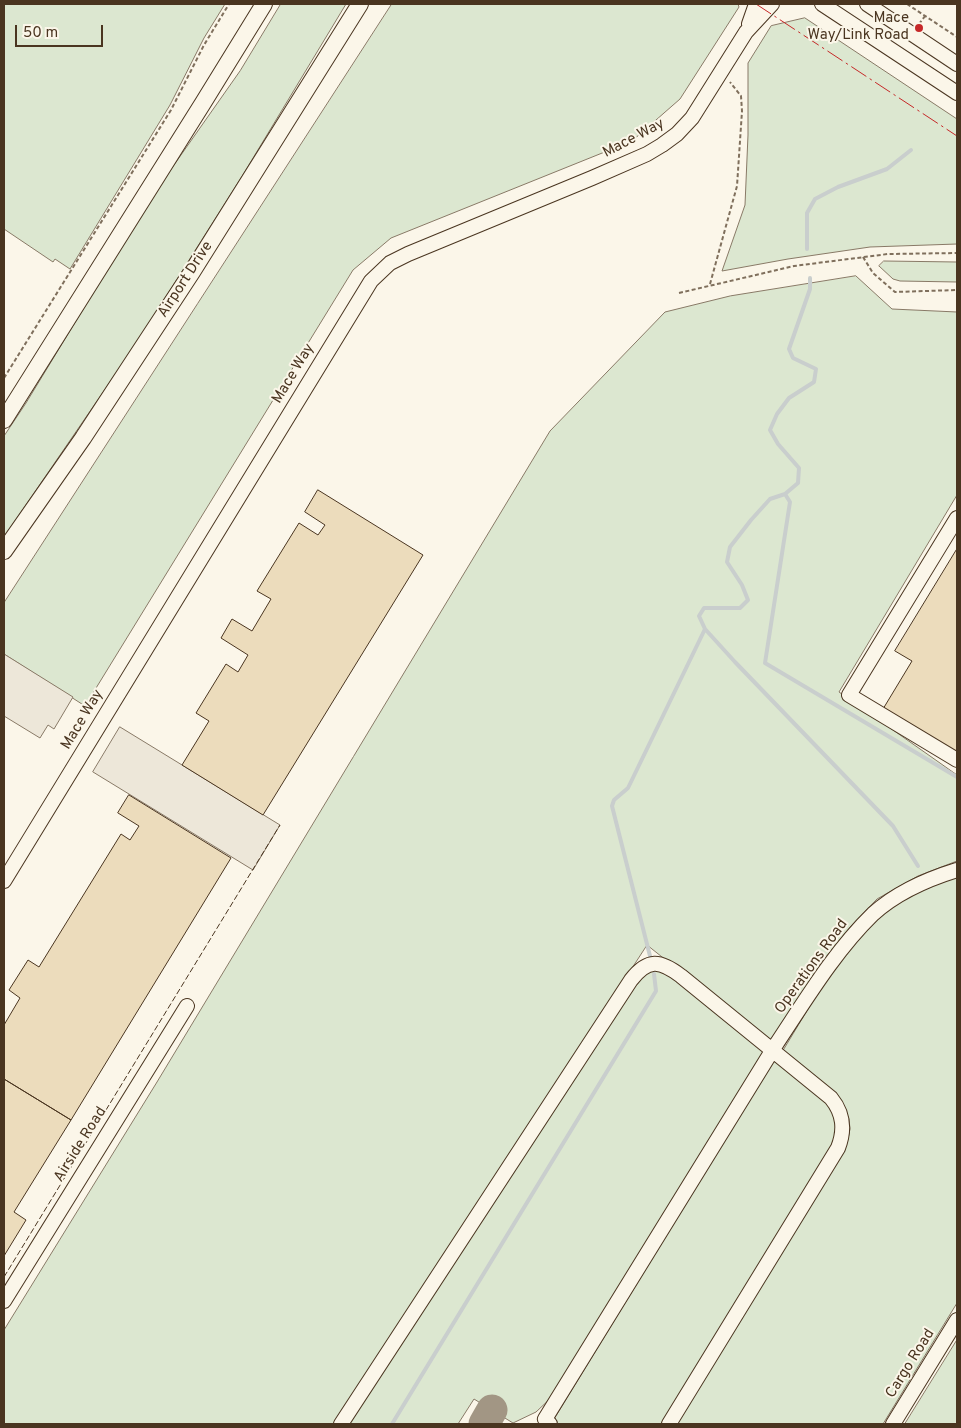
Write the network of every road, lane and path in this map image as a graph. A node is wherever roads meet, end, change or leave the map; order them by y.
1 (229, 4) edge
2 (264, 4) edge
3 (360, 4) edge
4 (756, 4) edge
5 (772, 4) edge
6 (822, 4) edge
7 (867, 4) edge
8 (906, 4) edge
9 (746, 32) junction
10 (957, 37) edge
11 (957, 64) edge
12 (720, 75) junction
13 (957, 92) edge
14 (957, 253) edge
15 (863, 257) junction
16 (710, 284) junction
17 (957, 290) edge
18 (679, 293) dead end
19 (4, 378) edge
20 (4, 420) edge
21 (957, 518) edge
22 (4, 552) edge
23 (957, 760) edge
24 (957, 870) edge
25 (4, 881) edge
26 (186, 1006) dead end
27 (774, 1049) junction
28 (4, 1301) edge
29 (957, 1320) edge
30 (341, 1424) edge
31 (550, 1424) edge
32 (669, 1424) edge
33 (893, 1424) edge

1 - 19 path
2 - 20 main road
3 - 22 main road, Airport Drive
4 - 9 street, Mace Way
5 - 9 street, Mace Way
6 - 13 street
7 - 11 street
8 - 10 path
9 - 12 street, Mace Way
12 - 16 path
12 - 25 street, Mace Way
14 - 15 path
15 - 16 path
15 - 17 path
16 - 18 path
21 - 23 street
24 - 27 street, Operations Road
26 - 28 street, Airside Road
27 - 30 street
27 - 31 street, Operations Road
27 - 32 street
29 - 33 street, Cargo Road

